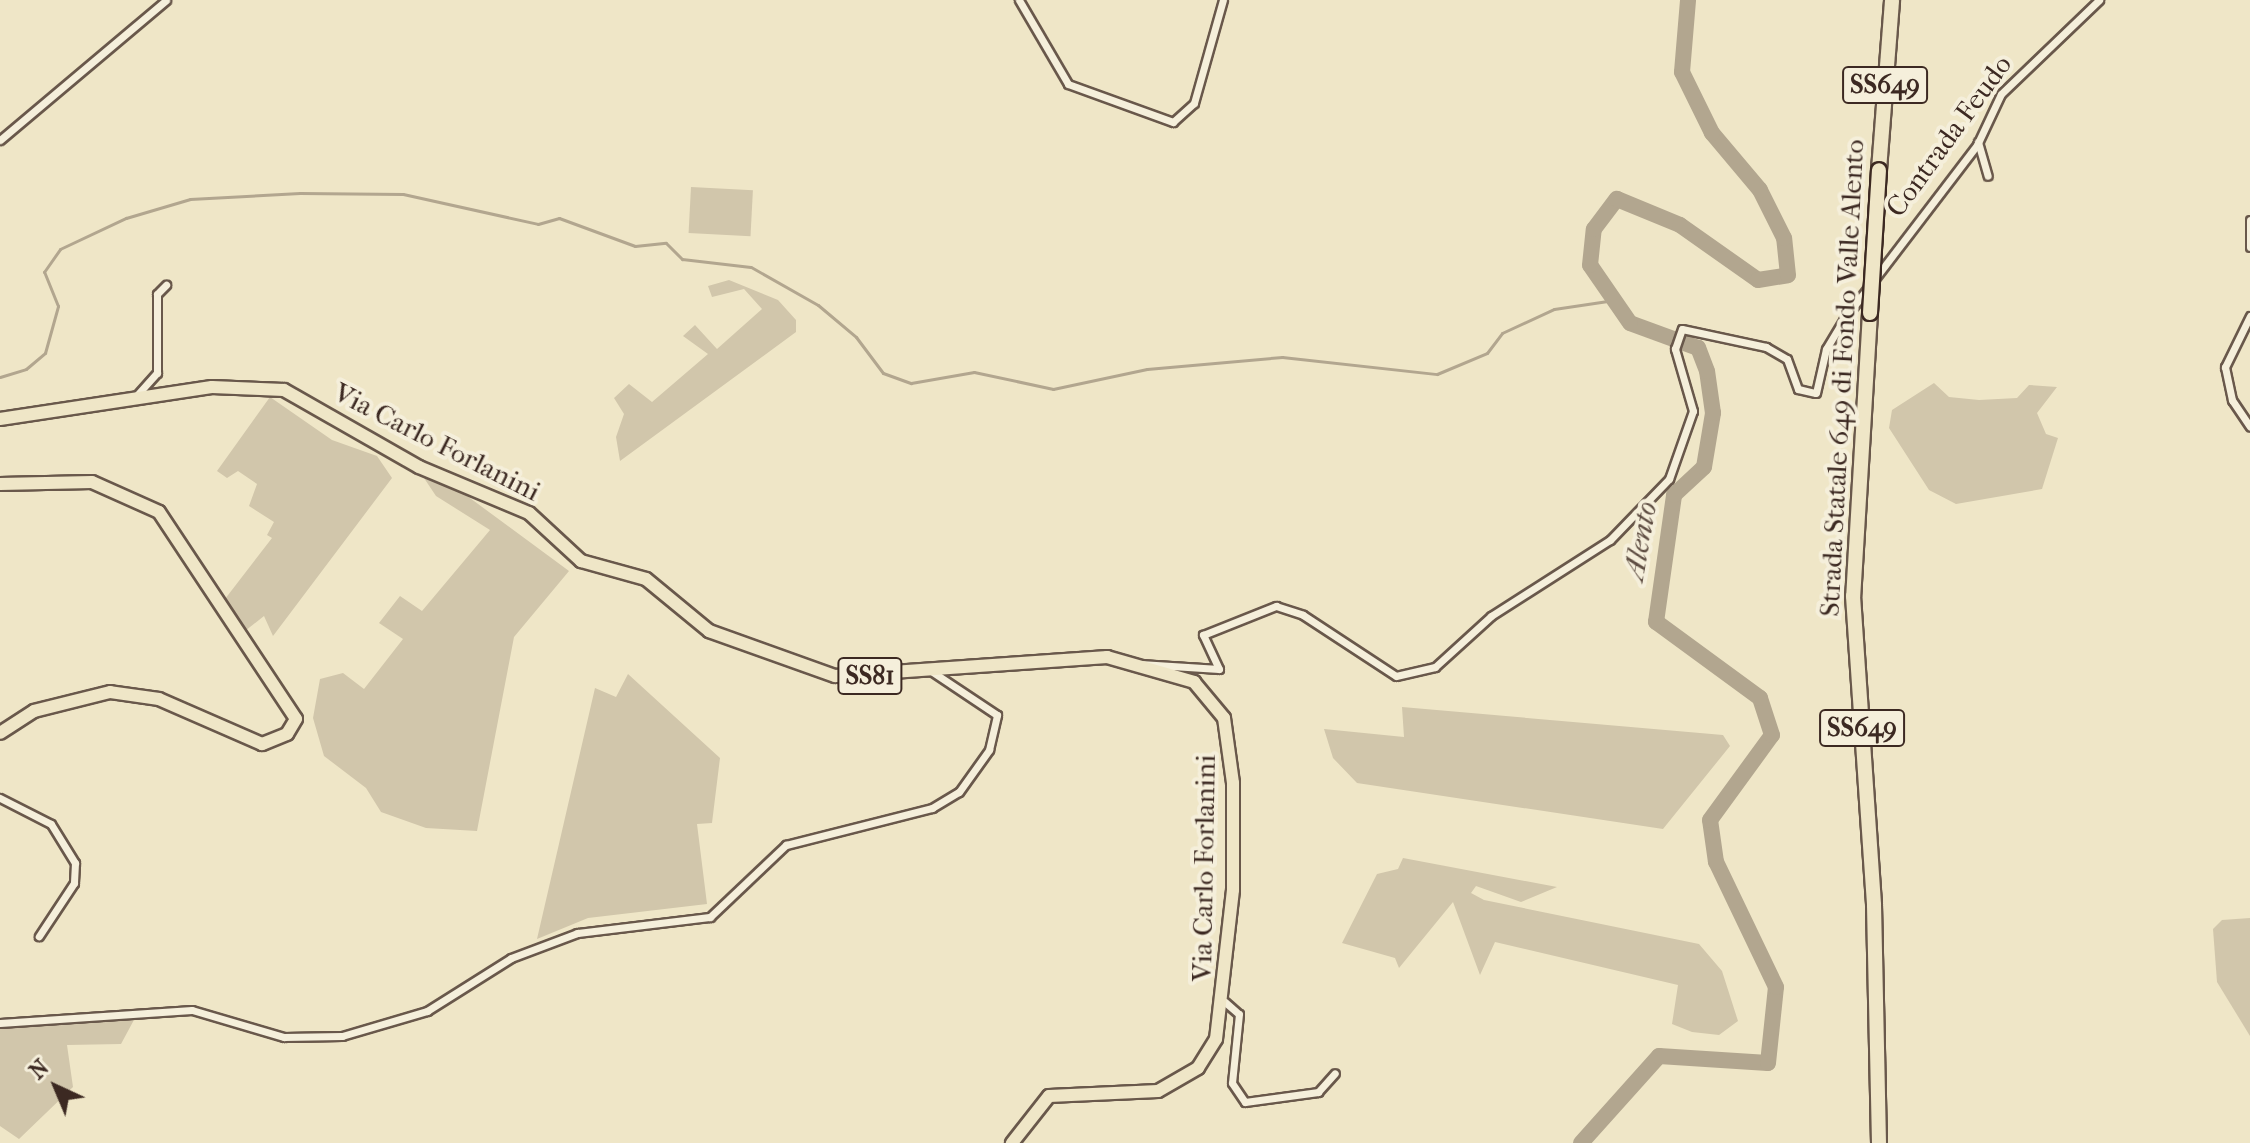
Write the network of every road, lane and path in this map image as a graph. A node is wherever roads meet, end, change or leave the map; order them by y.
1 (166, 0) edge
2 (1019, 0) edge
3 (1223, 0) edge
4 (1892, 0) edge
5 (2099, 0) edge
6 (0, 140) edge
7 (1978, 142) junction
8 (1988, 176) dead end
9 (2250, 220) edge
10 (2250, 247) edge
11 (166, 285) dead end
12 (2250, 316) edge
13 (137, 395) junction
14 (0, 419) edge
15 (2250, 427) edge
16 (0, 484) edge
17 (1140, 664) junction
18 (923, 667) junction
19 (0, 733) edge
20 (0, 798) edge
21 (39, 936) dead end
22 (1225, 1002) junction
23 (0, 1023) edge
24 (1335, 1073) dead end
25 (1012, 1143) edge
26 (1879, 1143) edge

1 - 6 street
2 - 3 street
4 - 26 highway, Strada Statale 649 di Fondo Valle Alento / SS649, bridge
5 - 7 street, Contrada Feudo
7 - 8 street
7 - 17 street, Contrada Feudo
9 - 10 street
11 - 13 street
12 - 15 street
13 - 14 main road, Via Carlo Forlanini / SS81
13 - 18 main road, Via Carlo Forlanini / SS81
16 - 19 main road
17 - 18 main road, Via Carlo Forlanini / SS81
17 - 22 main road, Via Carlo Forlanini / SS81
18 - 23 street
20 - 21 street
22 - 24 street
22 - 25 main road, Via Carlo Forlanini / SS81

